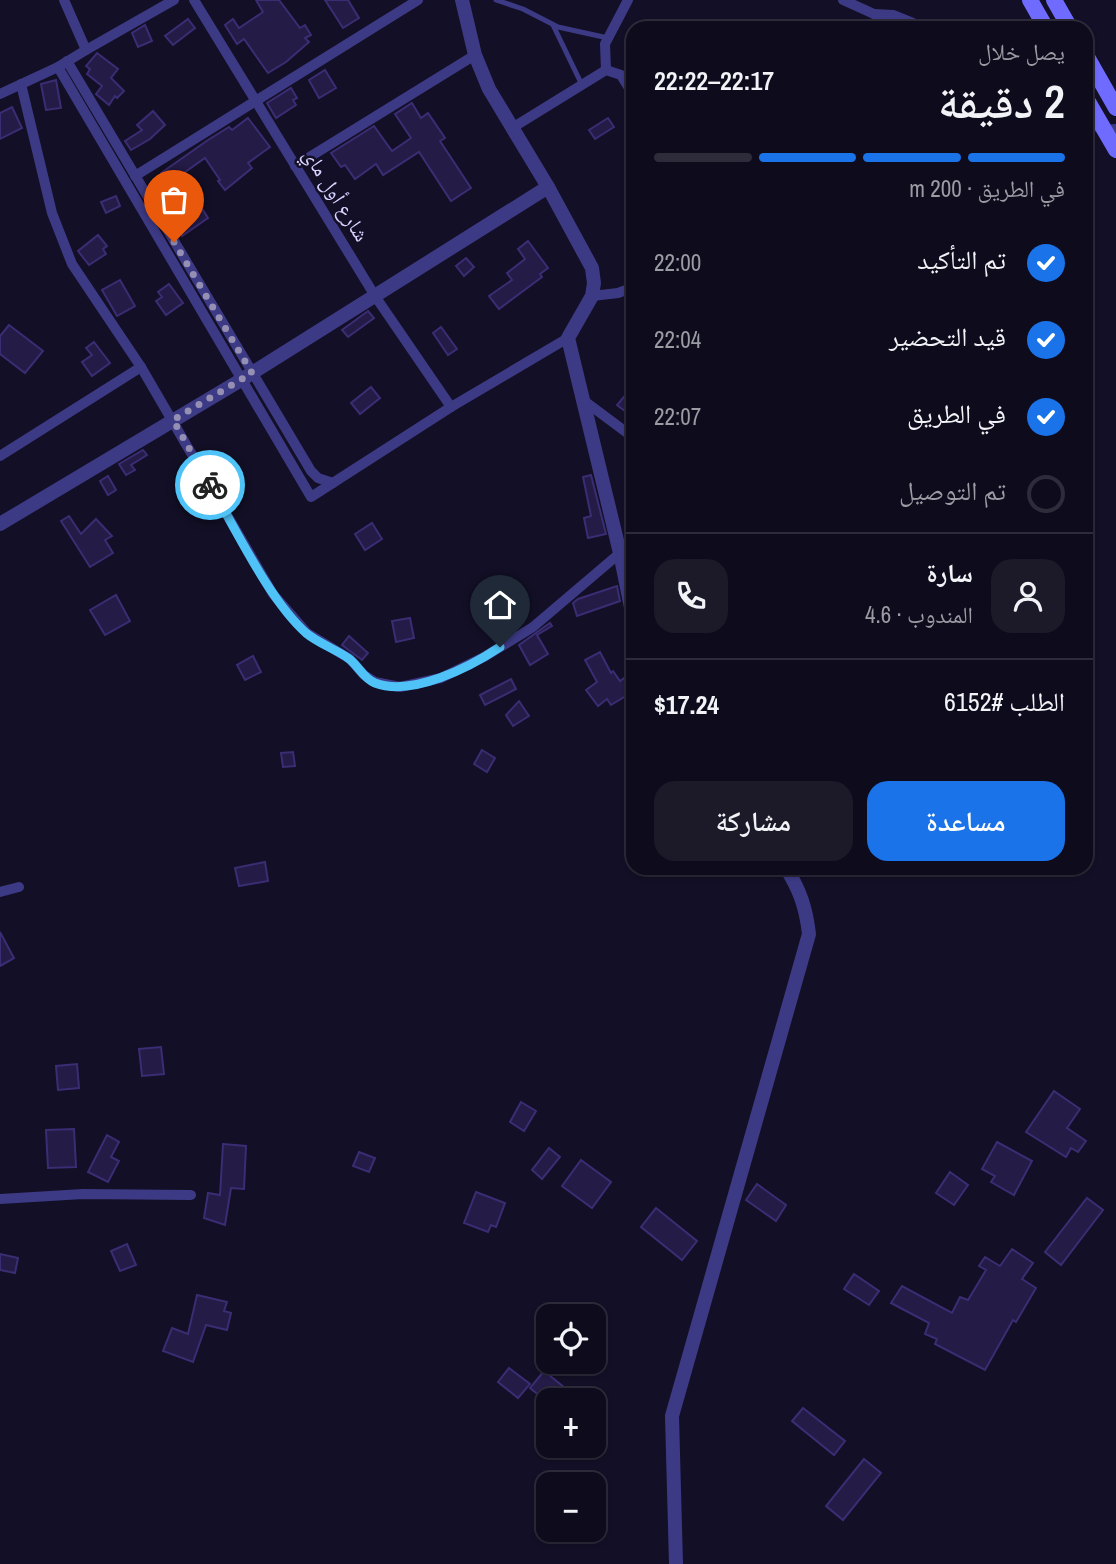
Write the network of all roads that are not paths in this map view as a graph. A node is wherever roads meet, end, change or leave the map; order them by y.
1 (64, 0) edge
2 (174, 0) edge
3 (194, 0) edge
4 (418, 0) edge
5 (461, 0) edge
6 (496, 0) edge
7 (628, 0) edge
8 (843, 0) edge
9 (1030, 0) edge
10 (1054, 0) edge
11 (874, 14) junction
12 (882, 21) edge
13 (908, 21) edge
14 (1042, 21) edge
15 (1066, 21) edge
16 (553, 25) junction
17 (608, 37) junction
18 (86, 50) junction
19 (475, 55) junction
20 (63, 64) junction
21 (1093, 68) edge
22 (606, 70) junction
23 (626, 83) edge
24 (21, 84) junction
25 (582, 85) junction
26 (0, 94) edge
27 (254, 101) junction
28 (1093, 101) edge
29 (1093, 107) edge
30 (1116, 108) edge
31 (1093, 124) edge
32 (512, 128) junction
33 (1110, 130) edge
34 (1116, 150) edge
35 (295, 166) junction
36 (135, 176) junction
37 (548, 187) junction
38 (626, 290) edge
39 (375, 296) junction
40 (592, 296) junction
41 (568, 338) junction
42 (141, 367) junction
43 (247, 377) junction
44 (583, 400) junction
45 (451, 407) junction
46 (173, 420) junction
47 (626, 432) edge
48 (0, 456) edge
49 (333, 483) junction
50 (0, 524) edge
51 (620, 553) junction
52 (626, 583) edge
53 (791, 875) edge
54 (19, 887) dead end
55 (0, 892) edge
56 (191, 1195) dead end
57 (0, 1199) edge
58 (676, 1564) edge

1 - 18 street
2 - 18 street
3 - 27 street, شارع أول ماي
4 - 27 street
5 - 19 street
6 - 16 lane
7 - 17 street
8 - 11 street
9 - 14 main road
10 - 15 main road
11 - 12 street
11 - 13 street
16 - 17 lane
16 - 25 lane
17 - 22 street
18 - 20 street
19 - 32 street
19 - 35 street
20 - 24 street
20 - 36 street
20 - 43 street
21 - 30 main road
22 - 23 street
22 - 25 street
24 - 26 street
24 - 42 street
25 - 32 street
27 - 35 street, شارع أول ماي
27 - 36 street
28 - 30 street
29 - 33 main road
31 - 33 street
32 - 37 street
33 - 34 main road
35 - 39 street, شارع أول ماي
36 - 43 street
37 - 39 street
37 - 40 street
38 - 40 street
39 - 43 street
39 - 45 street, شارع أول ماي
40 - 41 street
41 - 44 street
41 - 45 street
42 - 46 street
42 - 48 street
43 - 46 street
43 - 49 street
43 - 49 street
44 - 47 street
44 - 51 street
45 - 49 street
46 - 50 street
46 - 51 street
51 - 52 street
53 - 58 street
54 - 55 street
56 - 57 street

